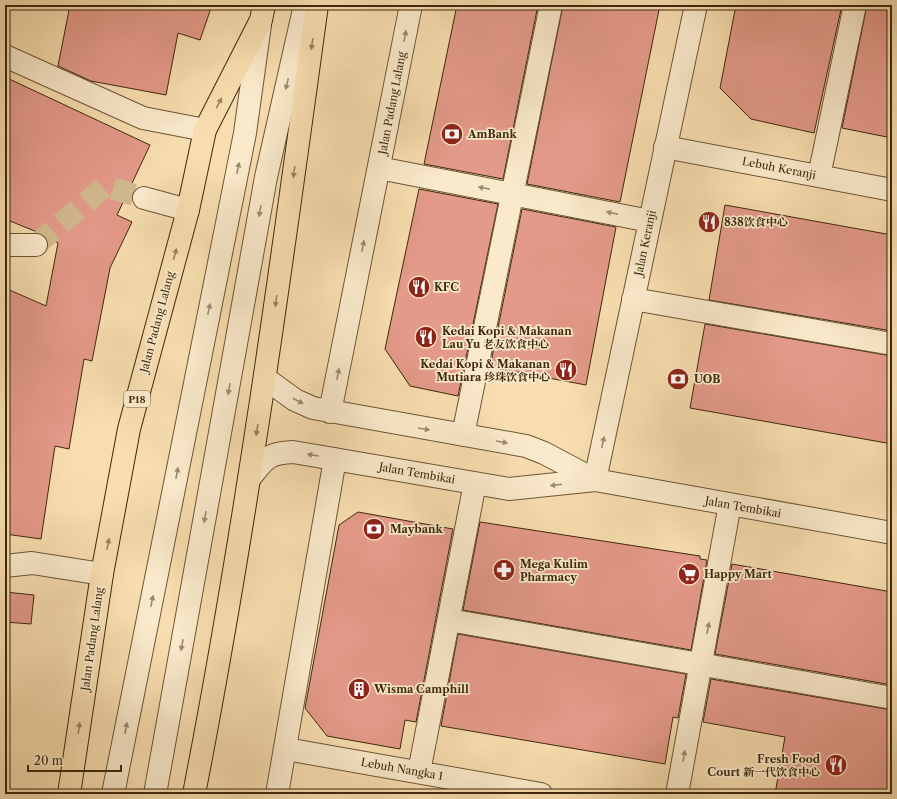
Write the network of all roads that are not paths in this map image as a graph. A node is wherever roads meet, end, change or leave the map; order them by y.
1 (305, 5) edge
2 (317, 5) edge
3 (411, 5) edge
4 (551, 5) edge
5 (696, 5) edge
6 (855, 5) edge
7 (262, 12) edge
8 (5, 56) edge
9 (205, 130) junction
10 (666, 146) junction
11 (379, 168) junction
12 (819, 176) junction
13 (892, 190) edge
14 (512, 194) junction
15 (144, 198) tunnel mouth
16 (188, 210) junction
17 (650, 221) junction
18 (5, 245) edge
19 (36, 245) tunnel mouth
20 (633, 299) junction
21 (892, 344) edge
22 (266, 379) junction
23 (330, 412) junction
24 (463, 436) junction
25 (335, 459) junction
26 (250, 479) junction
27 (595, 480) junction
28 (475, 483) junction
29 (730, 504) junction
30 (892, 533) edge
31 (5, 566) edge
32 (102, 574) junction
33 (449, 620) junction
34 (701, 664) junction
35 (892, 698) edge
36 (286, 749) junction
37 (419, 772) junction
38 (457, 787) edge
39 (69, 794) edge
40 (113, 794) edge
41 (155, 794) edge
42 (194, 794) edge
43 (277, 794) edge
44 (541, 794) edge
45 (677, 794) edge

1 -> 41 street
2 -> 22 main road
11 -> 3 street, Jalan Padang Lalang
4 - 14 street
5 - 10 street, Jalan Keranji
6 - 12 street
9 -> 7 main road, Jalan Padang Lalang / P18
40 -> 7 street
8 - 9 street
9 - 16 main road, Jalan Padang Lalang / P18
10 - 12 street, Lebuh Keranji
10 - 17 street, Jalan Keranji
14 -> 11 street
23 -> 11 street, Jalan Padang Lalang
12 - 13 street, Lebuh Keranji
17 -> 14 street
14 - 24 street
15 - 16 street
32 -> 16 main road, Jalan Padang Lalang / P18
17 - 20 street, Jalan Keranji
18 - 19 street
20 - 21 street
27 -> 20 street, Jalan Keranji
22 -> 23 street, Jalan Tembikai
22 -> 26 main road
23 -> 24 street, Jalan Tembikai
24 -> 27 street, Jalan Tembikai
25 -> 26 street, Jalan Tembikai
25 - 28 street, Jalan Tembikai
25 - 36 street
26 - 42 main road
27 -> 28 street, Jalan Tembikai
27 - 29 street, Jalan Tembikai
28 - 33 street
29 - 30 street, Jalan Tembikai
34 -> 29 street
31 - 32 street
39 -> 32 main road, Jalan Padang Lalang / P18
33 - 34 street
33 - 37 street
34 - 35 street
45 -> 34 street
36 - 37 street, Lebuh Nangka 1
36 - 43 street
37 - 38 street, Lebuh Nangka 1
38 - 44 street, Lebuh Nangka 1

